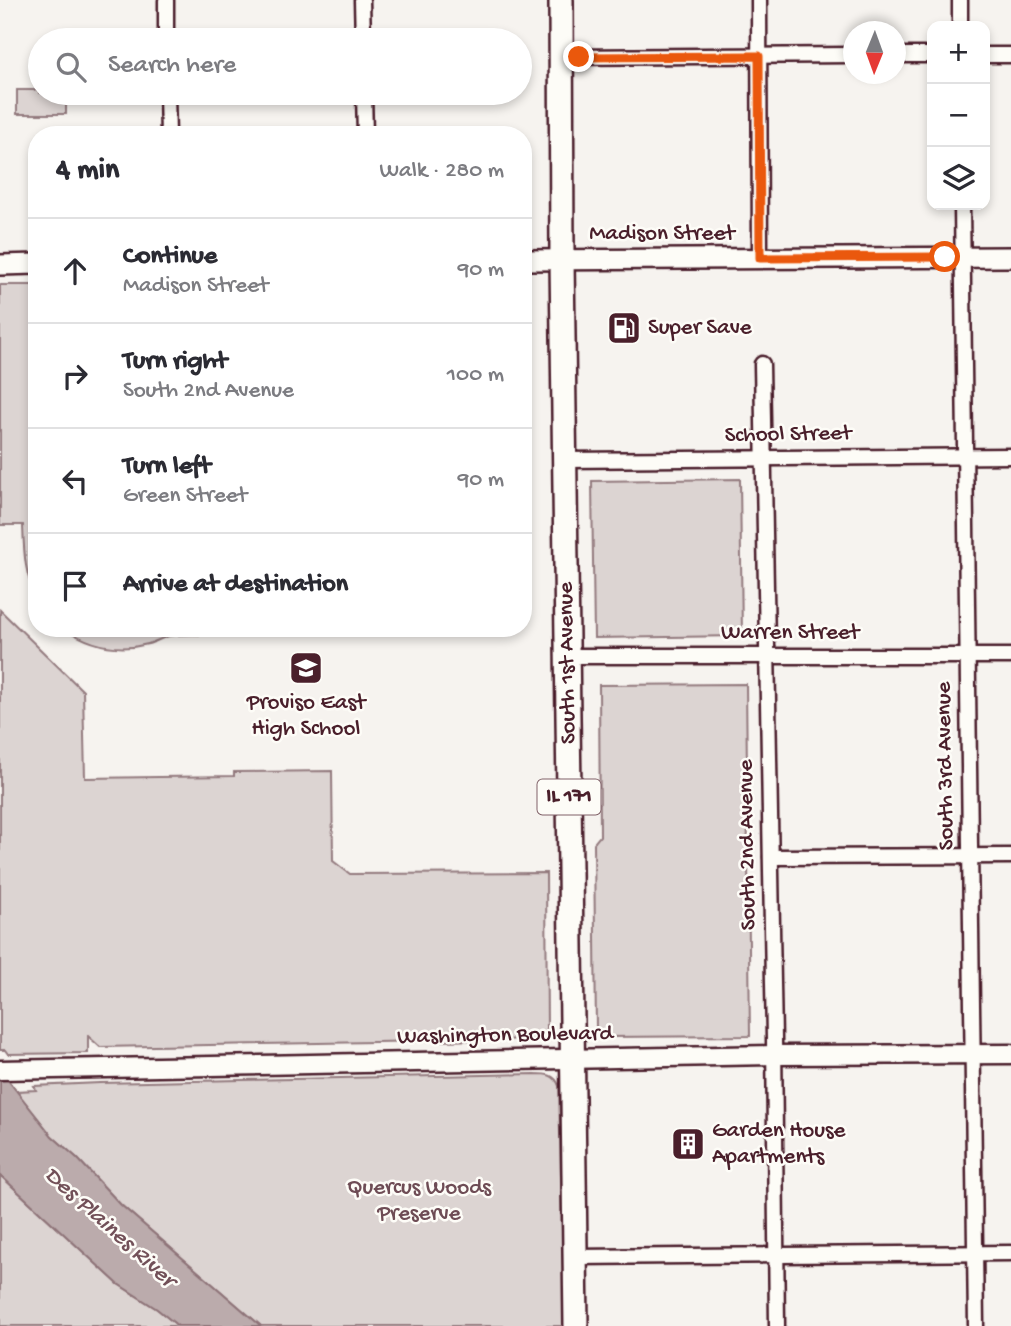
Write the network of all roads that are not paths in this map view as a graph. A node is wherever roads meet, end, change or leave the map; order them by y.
1 (362, 0) edge
2 (561, 0) edge
3 (759, 0) edge
4 (960, 0) edge
5 (166, 7) edge
6 (960, 21) edge
7 (166, 28) edge
8 (363, 28) edge
9 (843, 55) edge
10 (906, 55) edge
11 (927, 55) edge
12 (990, 55) edge
13 (1011, 55) edge
14 (759, 56) junction
15 (562, 57) junction
16 (167, 105) edge
17 (364, 105) edge
18 (168, 126) edge
19 (365, 126) edge
20 (962, 210) edge
21 (962, 257) junction
22 (1011, 257) edge
23 (760, 258) junction
24 (532, 260) edge
25 (562, 260) junction
26 (28, 264) edge
27 (0, 265) edge
28 (762, 364) dead end
29 (965, 456) junction
30 (1011, 456) edge
31 (764, 458) junction
32 (565, 460) junction
33 (568, 656) junction
34 (768, 656) junction
35 (967, 656) junction
36 (1011, 656) edge
37 (970, 856) junction
38 (1011, 856) edge
39 (771, 858) junction
40 (972, 1054) junction
41 (1011, 1054) edge
42 (774, 1055) junction
43 (573, 1059) junction
44 (2, 1070) edge
45 (975, 1253) junction
46 (1011, 1253) edge
47 (776, 1255) junction
48 (575, 1257) junction
49 (576, 1326) edge
50 (777, 1326) edge
51 (976, 1326) edge

1 - 8 street
2 - 15 main road, South 1st Avenue / IL 171
3 - 14 street
4 - 6 street
5 - 7 street
9 - 14 street
10 - 11 street
12 - 13 street
14 - 15 street
14 - 23 street
15 - 25 main road, South 1st Avenue / IL 171
16 - 18 street
17 - 19 street
20 - 21 street, South 3rd Avenue
21 - 22 main road, Madison Street
21 - 23 main road, Madison Street
21 - 29 street, South 3rd Avenue
23 - 25 main road, Madison Street
24 - 25 main road, Madison Street
25 - 32 main road, South 1st Avenue / IL 171
26 - 27 main road
28 - 31 street, South 2nd Avenue
29 - 30 street, School Street
29 - 31 street, School Street
29 - 35 street, South 3rd Avenue
31 - 32 street, School Street
31 - 34 street, South 2nd Avenue
32 - 33 main road, South 1st Avenue / IL 171
33 - 34 street, Warren Street
33 - 43 main road, South 1st Avenue / IL 171
34 - 35 street, Warren Street
34 - 39 street, South 2nd Avenue
35 - 36 street, Warren Street
35 - 37 street, South 3rd Avenue
37 - 38 street
37 - 39 street
37 - 40 street, South 3rd Avenue
39 - 42 street, South 2nd Avenue
40 - 41 street, Washington Boulevard
40 - 42 street, Washington Boulevard
40 - 45 street, South 3rd Avenue
42 - 43 street, Washington Boulevard
42 - 47 street, South 2nd Avenue
43 - 44 street, Washington Boulevard
43 - 48 main road, South 1st Avenue / IL 171
45 - 46 street
45 - 47 street
45 - 51 street, South 3rd Avenue
47 - 48 street
47 - 50 street, South 2nd Avenue
48 - 49 main road, South 1st Avenue / IL 171

